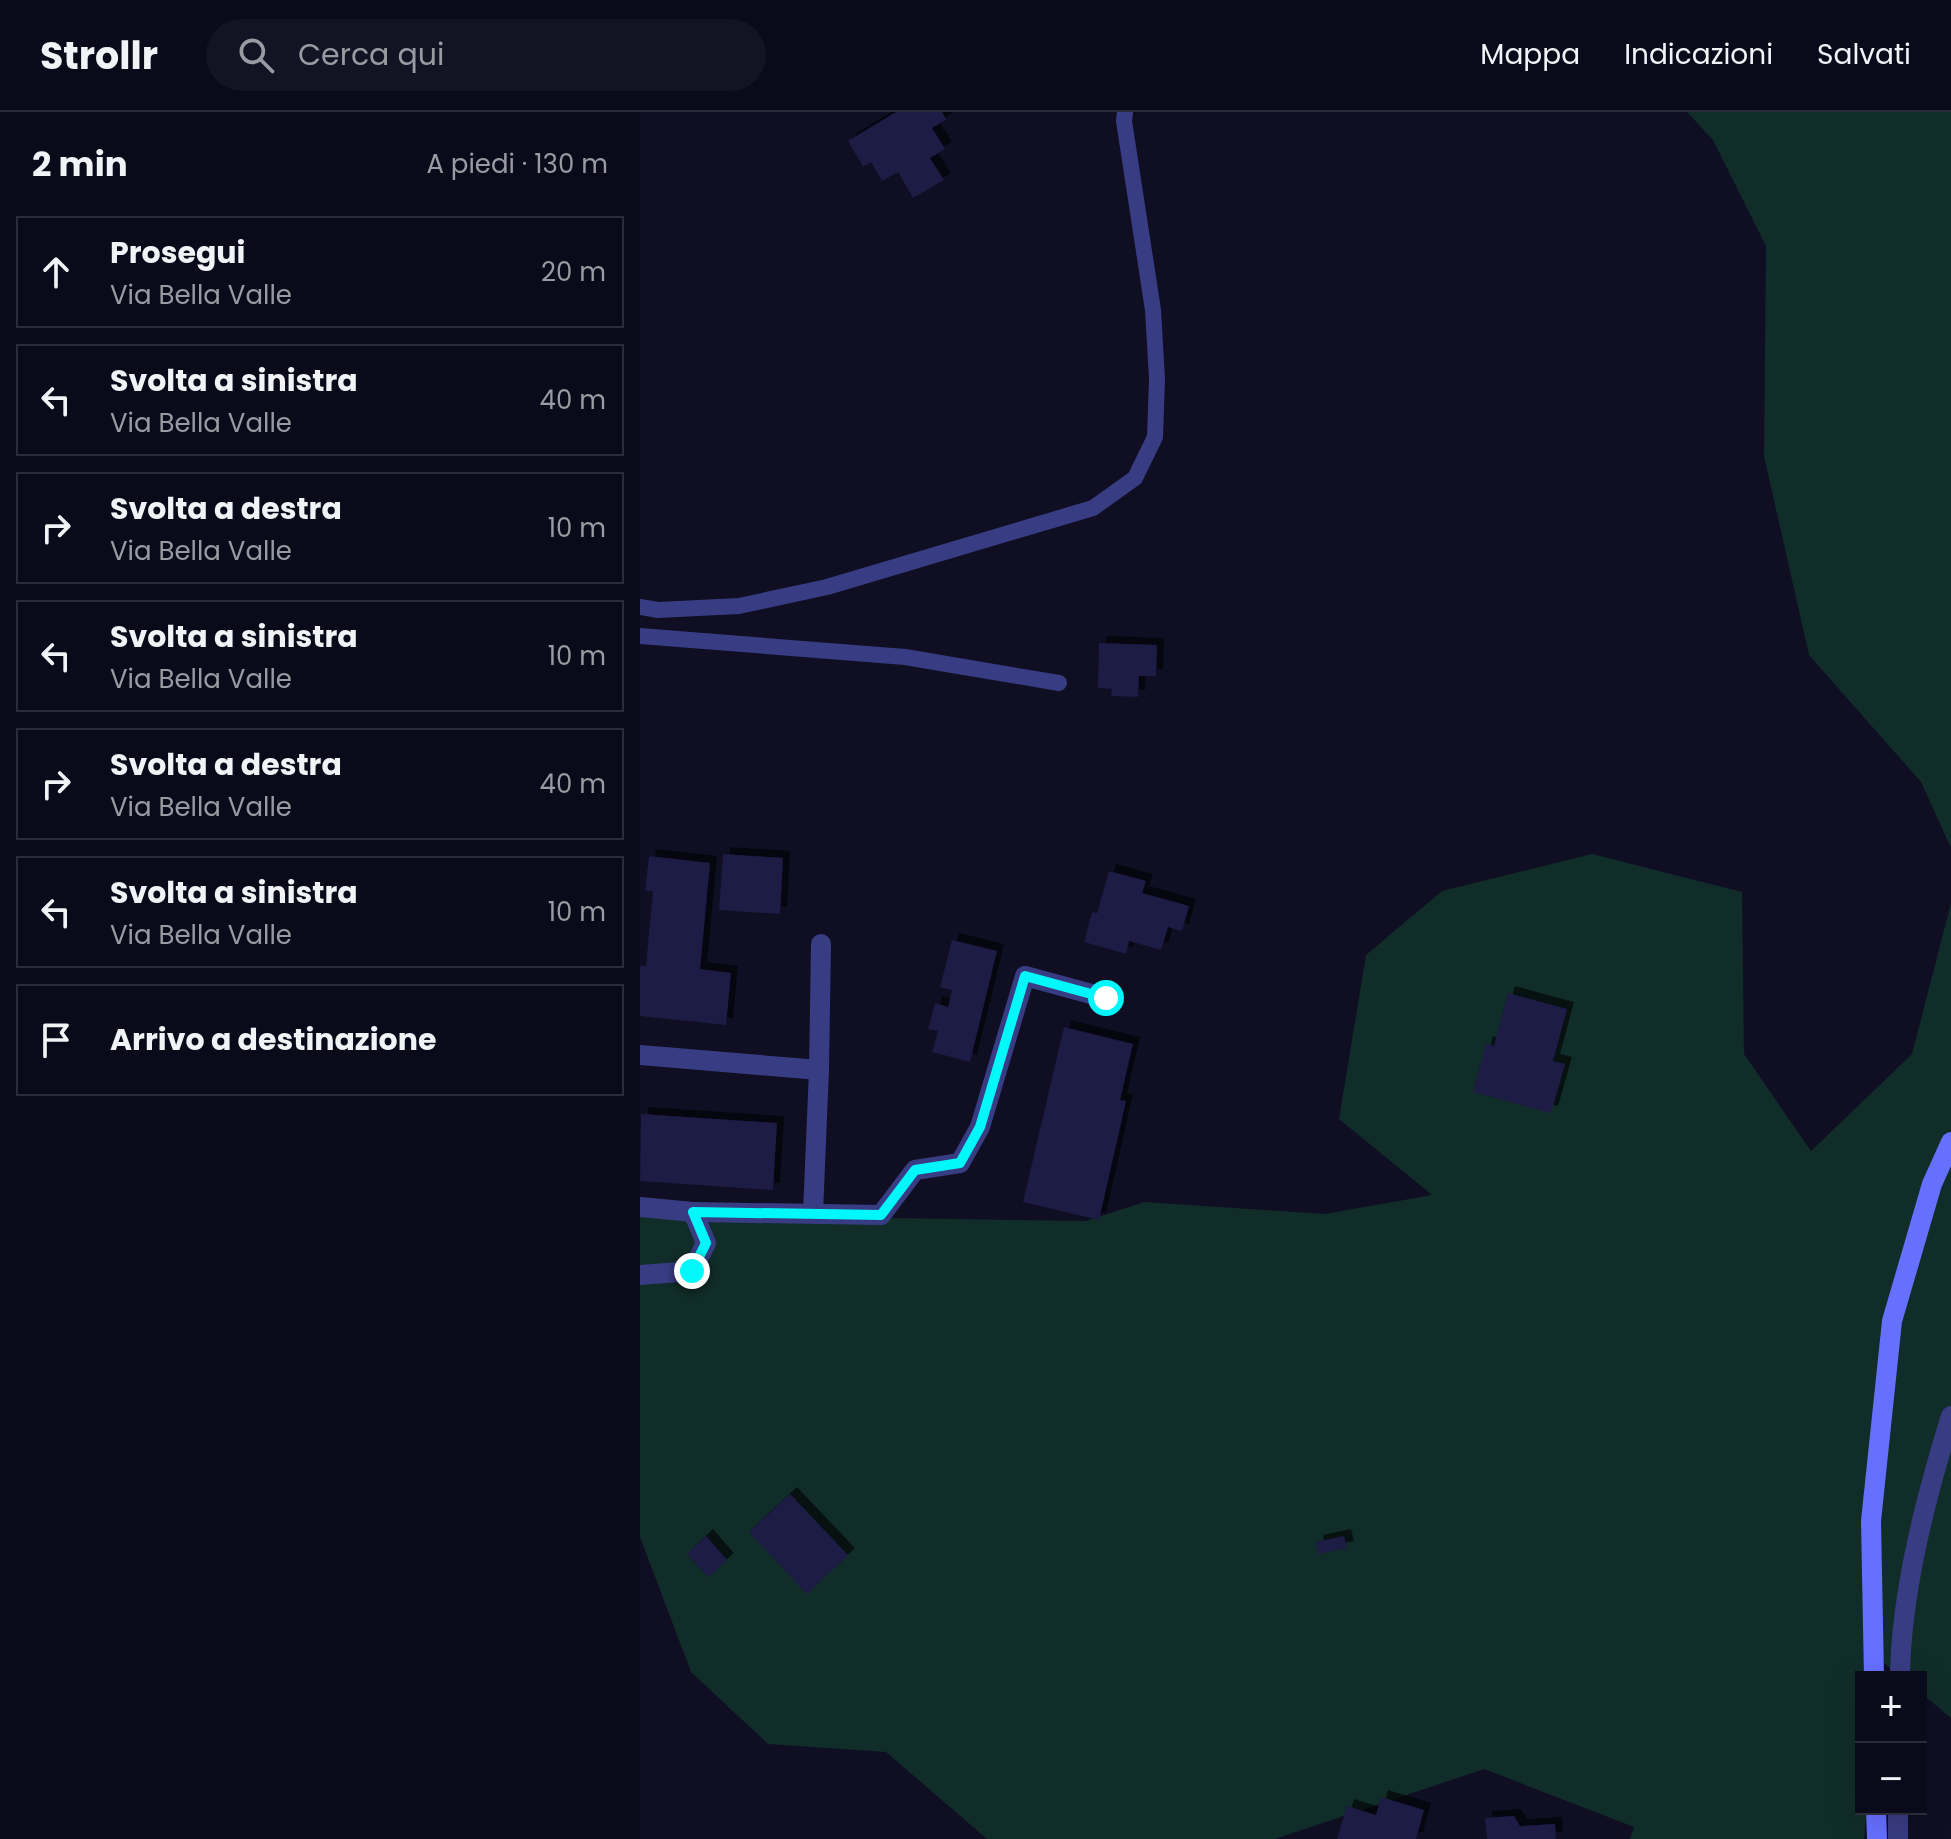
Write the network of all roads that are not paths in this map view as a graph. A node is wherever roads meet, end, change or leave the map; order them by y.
1 (1125, 112) edge
2 (640, 607) edge
3 (640, 636) edge
4 (1059, 683) dead end
5 (821, 944) dead end
6 (1106, 998) dead end
7 (640, 1055) edge
8 (819, 1070) junction
9 (1951, 1142) edge
10 (640, 1207) edge
11 (693, 1212) junction
12 (813, 1213) junction
13 (640, 1275) edge
14 (1951, 1416) edge
15 (1874, 1671) edge
16 (1900, 1671) edge
17 (1876, 1815) edge
18 (1898, 1815) edge
19 (1877, 1839) edge
20 (1898, 1839) edge

1 - 2 lane
3 - 4 lane
5 - 8 street
6 - 12 street
7 - 8 street
8 - 12 street
9 - 15 street
10 - 11 street
11 - 12 street
11 - 13 street
14 - 16 street
17 - 19 street
18 - 20 street

